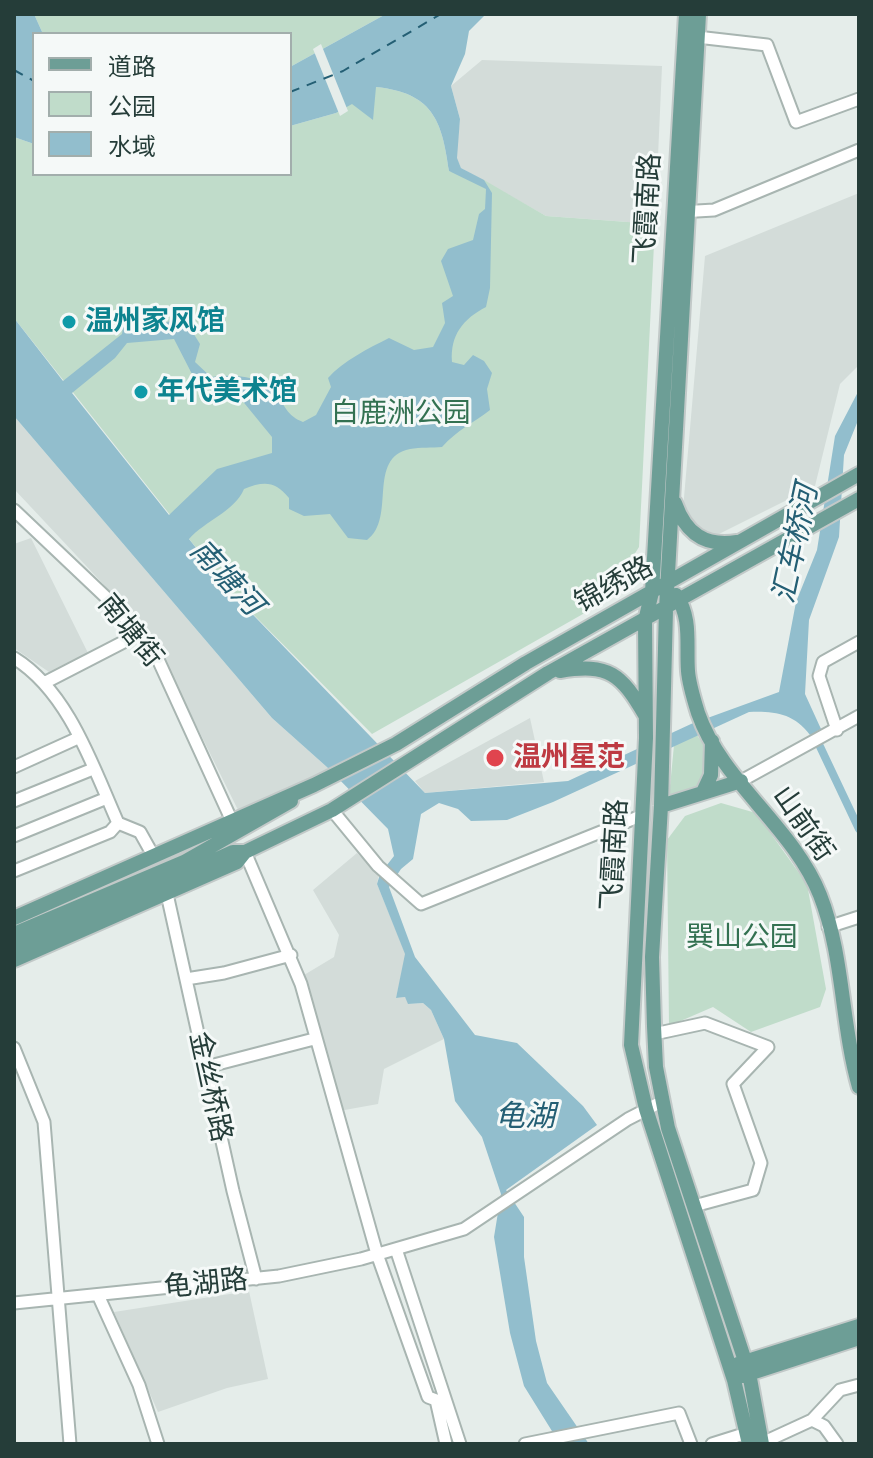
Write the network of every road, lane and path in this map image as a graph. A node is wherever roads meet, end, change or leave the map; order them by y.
1 (686, 14) edge
2 (699, 14) edge
3 (697, 37) junction
4 (859, 99) edge
5 (859, 150) edge
6 (680, 212) junction
7 (854, 477) edge
8 (672, 497) junction
9 (854, 502) edge
10 (14, 510) edge
11 (745, 541) junction
12 (668, 584) junction
13 (652, 592) junction
14 (680, 601) junction
15 (666, 609) junction
16 (645, 621) junction
17 (139, 634) junction
18 (859, 642) edge
19 (14, 658) edge
20 (548, 673) junction
21 (44, 683) junction
22 (645, 715) junction
23 (859, 716) edge
24 (834, 732) junction
25 (78, 738) junction
26 (712, 740) junction
27 (14, 767) edge
28 (93, 769) junction
29 (741, 781) junction
30 (314, 785) junction
31 (704, 790) junction
32 (107, 798) junction
33 (14, 801) edge
34 (661, 806) junction
35 (332, 810) junction
36 (643, 815) junction
37 (231, 819) junction
38 (118, 823) junction
39 (14, 836) edge
40 (245, 852) junction
41 (154, 857) junction
42 (14, 871) edge
43 (167, 894) junction
44 (859, 917) edge
45 (14, 918) edge
46 (828, 927) junction
47 (14, 934) edge
48 (14, 945) edge
49 (291, 955) junction
50 (14, 960) edge
51 (186, 979) junction
52 (654, 1034) junction
53 (314, 1039) junction
54 (14, 1048) edge
55 (206, 1067) junction
56 (859, 1087) edge
57 (663, 1101) junction
58 (646, 1109) junction
59 (694, 1206) junction
60 (396, 1249) junction
61 (377, 1254) junction
62 (256, 1279) junction
63 (98, 1295) junction
64 (59, 1299) junction
65 (14, 1303) edge
66 (859, 1326) edge
67 (859, 1338) edge
68 (747, 1367) junction
69 (732, 1374) junction
70 (859, 1385) edge
71 (812, 1420) junction
72 (755, 1441) edge
73 (70, 1444) edge
74 (158, 1444) edge
75 (446, 1444) edge
76 (460, 1444) edge
77 (525, 1444) edge
78 (691, 1444) edge
79 (712, 1444) edge
80 (837, 1444) edge

1 - 6 main road, 飞霞南路
2 - 3 main road, 飞霞南路
3 - 4 street
3 - 6 main road, 飞霞南路
5 - 6 street
6 - 8 main road, 飞霞南路
6 - 13 main road, 飞霞南路
7 - 11 main road, 锦绣路
8 - 11 main road
8 - 12 main road, 飞霞南路
9 - 14 main road, 锦绣路
10 - 17 street, 南塘街
11 - 12 main road, 锦绣路
12 - 13 main road, 锦绣路
12 - 14 main road, 山前街
12 - 15 main road, 飞霞南路
13 - 16 main road, 飞霞南路
13 - 30 main road, 锦绣路
14 - 15 main road, 锦绣路
14 - 26 main road, 山前街
15 - 16 main road, 锦绣路
15 - 34 main road, 飞霞南路
16 - 20 main road, 锦绣路
16 - 22 main road, 飞霞南路
17 - 21 street
17 - 37 street, 南塘街
18 - 24 street
19 - 21 street
20 - 22 main road
20 - 35 main road, 锦绣路
21 - 25 street
22 - 36 main road, 飞霞南路
23 - 24 street
24 - 29 street
25 - 27 street
25 - 28 street
26 - 29 main road, 山前街
26 - 31 main road
28 - 32 street
28 - 33 street
29 - 31 main road
29 - 46 main road, 山前街
30 - 37 main road
30 - 47 main road
31 - 34 main road
32 - 38 street
32 - 39 street
34 - 52 main road, 飞霞南路
35 - 36 street
35 - 40 main road
36 - 58 main road, 飞霞南路
37 - 41 main road
38 - 41 street
38 - 42 street
40 - 43 main road
40 - 48 main road
40 - 49 street
41 - 45 main road
43 - 50 main road
43 - 51 street, 金丝桥路
44 - 46 street
46 - 56 main road, 山前街
49 - 51 street
49 - 53 street
51 - 55 street, 金丝桥路
52 - 57 main road, 飞霞南路
52 - 59 street
53 - 55 street
53 - 61 street
54 - 64 street
55 - 62 street, 金丝桥路
57 - 58 street, 龟湖路
57 - 59 main road, 飞霞南路
58 - 60 street, 龟湖路
58 - 69 main road, 飞霞南路
59 - 68 main road, 飞霞南路
60 - 61 street, 龟湖路
60 - 76 street
61 - 62 street, 龟湖路
61 - 75 street
62 - 63 street, 龟湖路
63 - 64 street, 龟湖路
63 - 74 street
64 - 65 street, 龟湖路
64 - 73 street
66 - 68 main road
67 - 68 main road
68 - 69 main road
68 - 72 main road, 飞霞南路
69 - 72 main road, 飞霞南路
70 - 71 street
71 - 72 street
71 - 80 street
72 - 79 street
77 - 78 street

